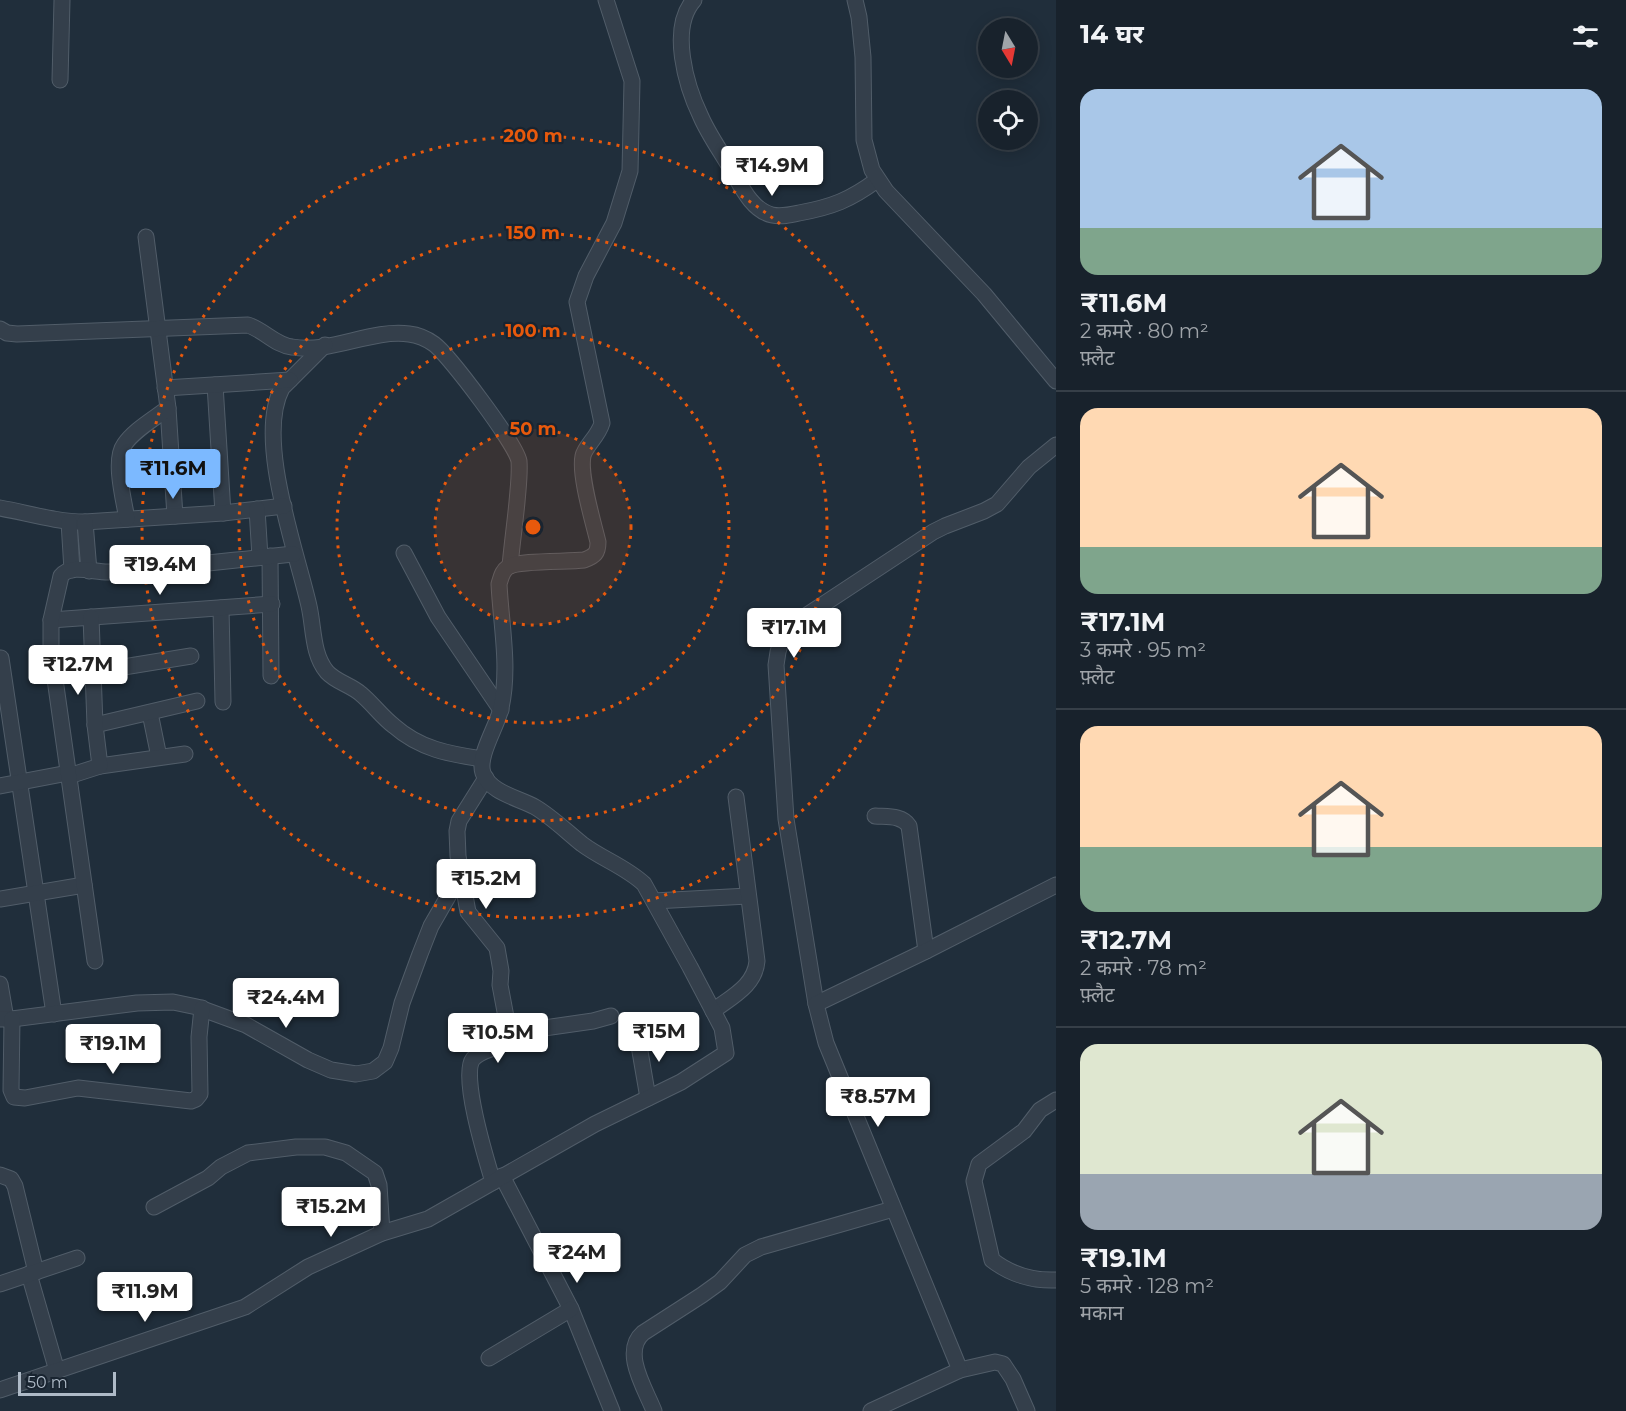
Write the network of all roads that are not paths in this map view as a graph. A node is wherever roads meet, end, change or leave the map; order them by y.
1 (62, 0) edge
2 (606, 0) edge
3 (694, 0) edge
4 (855, 0) edge
5 (60, 80) dead end
6 (877, 180) junction
7 (146, 237) dead end
8 (158, 328) junction
9 (0, 329) edge
10 (325, 345) junction
11 (290, 380) junction
12 (1056, 381) edge
13 (214, 385) junction
14 (165, 387) junction
15 (168, 408) junction
16 (1056, 445) edge
17 (284, 506) junction
18 (0, 508) edge
19 (257, 509) junction
20 (223, 513) junction
21 (175, 516) junction
22 (127, 519) junction
23 (66, 522) junction
24 (85, 522) junction
25 (404, 553) dead end
26 (294, 554) junction
27 (265, 557) junction
28 (510, 566) junction
29 (72, 570) junction
30 (89, 571) junction
31 (272, 604) junction
32 (221, 608) junction
33 (91, 617) junction
34 (51, 620) junction
35 (191, 656) dead end
36 (1, 658) edge
37 (93, 672) junction
38 (271, 676) dead end
39 (3, 695) edge
40 (197, 701) dead end
41 (223, 702) dead end
42 (501, 710) junction
43 (150, 712) junction
44 (95, 725) junction
45 (184, 753) dead end
46 (159, 757) junction
47 (482, 759) junction
48 (100, 766) junction
49 (68, 775) junction
50 (486, 778) junction
51 (19, 782) junction
52 (0, 786) edge
53 (736, 797) dead end
54 (874, 816) dead end
55 (461, 874) junction
56 (84, 885) junction
57 (1056, 885) edge
58 (35, 893) junction
59 (748, 896) junction
60 (0, 899) edge
61 (654, 901) junction
62 (926, 951) junction
63 (95, 961) dead end
64 (0, 984) edge
65 (816, 1004) junction
66 (202, 1008) junction
67 (713, 1011) junction
68 (54, 1014) junction
69 (611, 1016) dead end
70 (6, 1019) edge
71 (509, 1033) junction
72 (637, 1034) dead end
73 (6, 1066) edge
74 (648, 1098) junction
75 (1056, 1100) edge
76 (0, 1175) edge
77 (497, 1179) junction
78 (154, 1207) dead end
79 (893, 1209) junction
80 (382, 1233) junction
81 (77, 1258) dead end
82 (33, 1273) junction
83 (1056, 1280) edge
84 (0, 1284) edge
85 (572, 1309) junction
86 (489, 1358) dead end
87 (960, 1370) junction
88 (57, 1371) junction
89 (0, 1390) edge
90 (612, 1411) edge
91 (654, 1411) edge
92 (871, 1411) edge
93 (1027, 1411) edge

1 - 5 street
2 - 28 street
3 - 6 street
4 - 6 street
6 - 12 street
7 - 8 street
8 - 9 street
8 - 10 street
8 - 14 street
10 - 11 street
10 - 28 street
11 - 13 street
11 - 17 street
13 - 14 street
13 - 20 street
14 - 15 street
15 - 21 street
15 - 22 street
16 - 65 street
17 - 19 street
17 - 26 street
18 - 23 street
19 - 20 street
19 - 27 street
20 - 21 street
21 - 22 street
22 - 24 street
23 - 24 street
23 - 29 street
24 - 30 street
25 - 42 street
26 - 27 street
26 - 47 street
27 - 30 street
27 - 31 street
28 - 42 street
29 - 30 street
29 - 34 street
31 - 32 street
31 - 38 street
32 - 33 street
32 - 41 street
33 - 34 street
33 - 37 street
34 - 49 street
35 - 37 street
36 - 39 street
37 - 44 street
39 - 51 street
40 - 43 street
42 - 47 street
43 - 44 street
43 - 46 street
44 - 48 street
45 - 46 street
46 - 48 street
47 - 50 street
48 - 49 street
49 - 51 street
49 - 56 street
50 - 55 street
50 - 61 street
51 - 52 street
51 - 58 street
53 - 59 street
54 - 62 street
55 - 66 street
55 - 71 street
56 - 58 street
56 - 63 street
57 - 62 street
58 - 60 street
58 - 68 street
59 - 61 street
59 - 67 street
61 - 67 street
62 - 65 street
64 - 70 street
65 - 79 street
66 - 68 street
66 - 73 street
67 - 74 street
68 - 70 street
69 - 71 street
70 - 73 street
71 - 77 street
72 - 74 street
74 - 77 street
75 - 83 street
76 - 82 street
77 - 80 street
77 - 85 street
78 - 80 street
79 - 87 street
79 - 91 street
80 - 88 street
81 - 82 street
82 - 84 street
82 - 88 street
85 - 86 street
85 - 90 street
87 - 92 street
87 - 93 street
88 - 89 street

